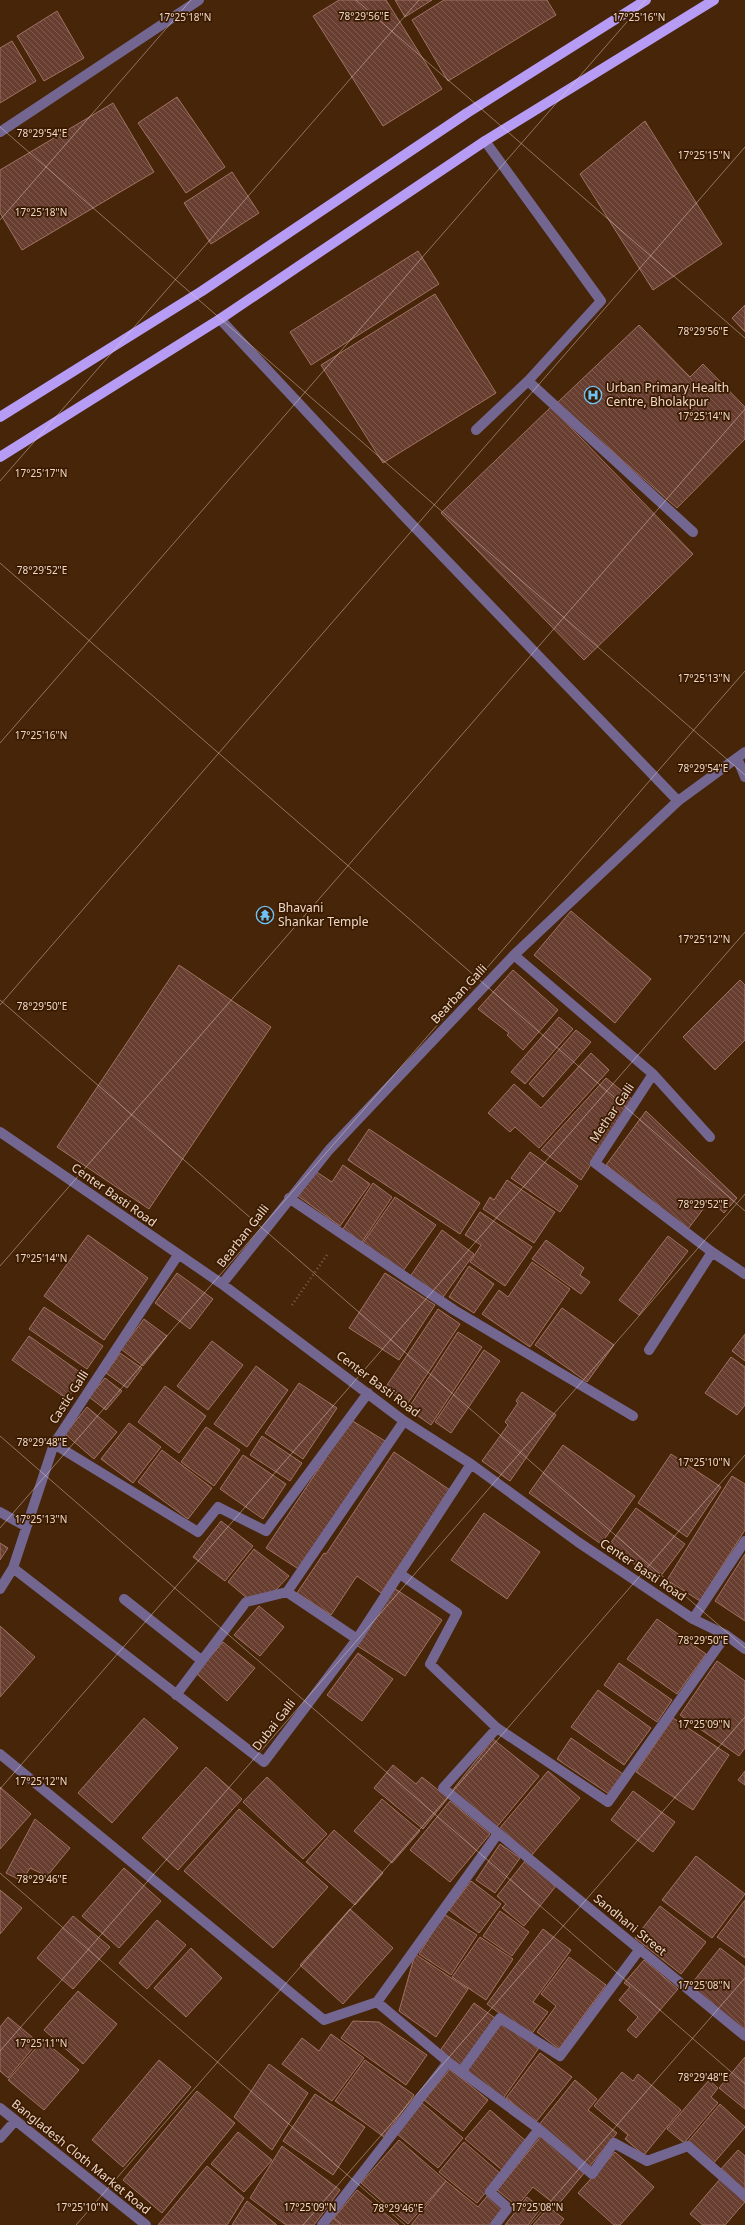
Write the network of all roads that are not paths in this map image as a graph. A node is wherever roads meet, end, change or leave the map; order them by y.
1 (199, 0) edge
2 (646, 0) edge
3 (714, 0) edge
4 (0, 132) edge
5 (485, 141) junction
6 (220, 319) junction
7 (528, 381) junction
8 (0, 417) edge
9 (476, 430) dead end
10 (0, 457) edge
11 (693, 532) dead end
12 (741, 755) edge
13 (745, 777) edge
14 (678, 801) junction
15 (514, 954) junction
16 (653, 1074) junction
17 (0, 1132) edge
18 (710, 1137) dead end
19 (288, 1198) junction
20 (712, 1252) junction
21 (178, 1255) junction
22 (745, 1274) edge
23 (222, 1284) junction
24 (649, 1350) dead end
25 (368, 1393) junction
26 (633, 1416) dead end
27 (404, 1421) junction
28 (54, 1444) junction
29 (471, 1464) junction
30 (0, 1512) edge
31 (25, 1526) junction
32 (745, 1541) edge
33 (13, 1568) junction
34 (400, 1574) junction
35 (0, 1589) edge
36 (287, 1592) junction
37 (124, 1599) dead end
38 (693, 1619) junction
39 (726, 1635) junction
40 (357, 1639) junction
41 (745, 1649) edge
42 (201, 1660) junction
43 (176, 1696) junction
44 (497, 1728) junction
45 (0, 1754) edge
46 (497, 1835) junction
47 (640, 1949) junction
48 (377, 2002) junction
49 (745, 2036) edge
50 (448, 2062) junction
51 (461, 2072) junction
52 (0, 2108) edge
53 (15, 2121) junction
54 (539, 2129) junction
55 (0, 2138) edge
56 (745, 2196) edge
57 (146, 2225) edge
58 (322, 2225) edge
59 (495, 2225) edge

1 - 4 street
2 - 8 main road
3 - 5 main road
5 - 6 main road
5 - 7 street
6 - 10 main road
6 - 14 street
7 - 9 street
7 - 11 street
12 - 13 street
12 - 14 street, Bearban Galli
14 - 15 street, Bearban Galli
15 - 16 street
15 - 19 street, Bearban Galli
16 - 18 street
16 - 20 street, Methar Galli
17 - 21 street, Center Basti Road
19 - 23 street, Bearban Galli
19 - 26 street
20 - 22 street, Methar Galli
20 - 24 street
21 - 23 street, Center Basti Road
21 - 28 street, Castic Galli
23 - 25 street, Center Basti Road
25 - 27 street, Center Basti Road
25 - 28 street
27 - 29 street, Center Basti Road
27 - 36 street
28 - 31 street, Castic Galli
29 - 34 street, Dubai Galli
29 - 38 street, Center Basti Road
30 - 31 street
31 - 33 street, Castic Galli
32 - 38 street
33 - 35 street, Castic Galli
33 - 43 street, Dubai Galli
34 - 40 street, Dubai Galli
34 - 44 street
36 - 40 street
36 - 42 street
37 - 42 street
38 - 39 street, Center Basti Road
39 - 41 street, Center Basti Road
39 - 44 street
40 - 43 street, Dubai Galli
42 - 43 street
44 - 46 street, Sandhani Street
45 - 48 street
46 - 47 street, Sandhani Street
46 - 48 street
47 - 49 street, Sandhani Street
47 - 51 street
48 - 50 street
50 - 51 street
50 - 58 street
51 - 54 street
52 - 53 street, Bangladesh Cloth Market Road
53 - 55 street
53 - 57 street, Bangladesh Cloth Market Road
54 - 56 street
54 - 59 street

